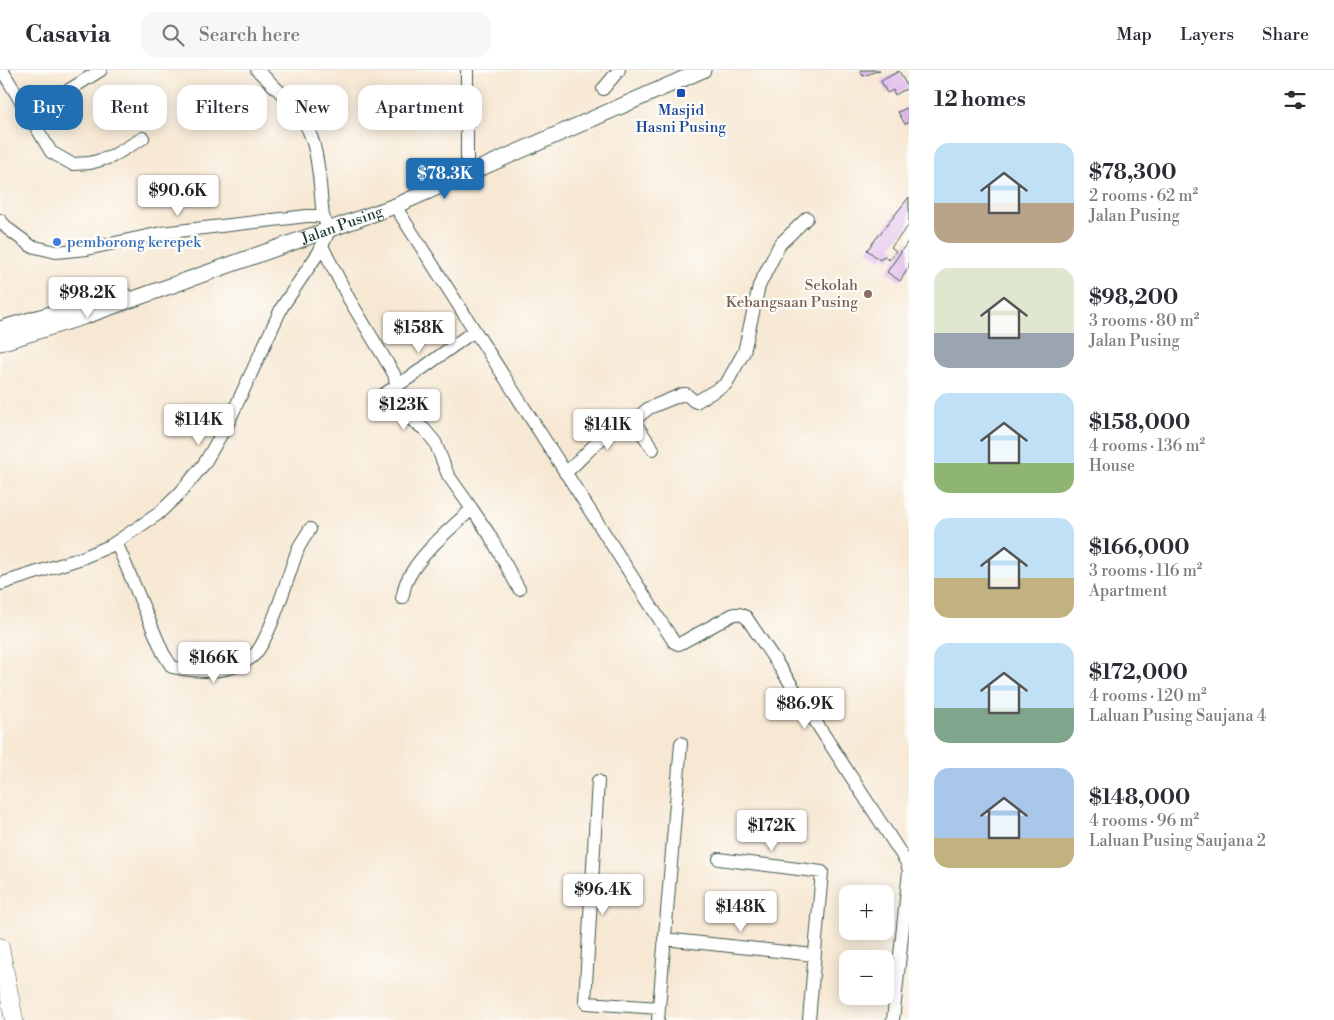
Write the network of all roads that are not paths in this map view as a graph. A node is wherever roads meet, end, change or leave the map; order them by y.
1 (101, 70) edge
2 (257, 70) edge
3 (467, 70) edge
4 (619, 70) edge
5 (703, 70) edge
6 (3, 76) edge
7 (76, 85) edge
8 (603, 89) dead end
9 (15, 94) edge
10 (38, 130) edge
11 (143, 138) dead end
12 (468, 174) junction
13 (394, 206) junction
14 (323, 216) junction
15 (807, 218) dead end
16 (0, 220) edge
17 (328, 231) junction
18 (322, 246) junction
19 (170, 286) junction
20 (0, 329) edge
21 (474, 330) junction
22 (0, 343) edge
23 (396, 387) junction
24 (378, 398) dead end
25 (629, 424) junction
26 (654, 449) dead end
27 (565, 473) junction
28 (472, 509) junction
29 (310, 530) dead end
30 (116, 542) junction
31 (0, 584) edge
32 (519, 589) dead end
33 (402, 598) dead end
34 (681, 743) dead end
35 (598, 781) dead end
36 (719, 859) dead end
37 (909, 878) edge
38 (664, 939) junction
39 (0, 947) edge
40 (814, 955) junction
41 (905, 956) edge
42 (0, 1005) edge
43 (659, 1014) edge
44 (3, 1020) edge
45 (14, 1020) edge
46 (808, 1020) edge
47 (893, 1020) edge

1 - 7 street
2 - 14 street
3 - 12 street
4 - 8 street
5 - 12 main road, Jalan Pusing
6 - 9 street
10 - 11 street
12 - 13 main road, Jalan Pusing
13 - 17 main road, Jalan Pusing
13 - 21 street
14 - 16 street
14 - 17 street
15 - 25 street
17 - 18 street
17 - 19 main road, Jalan Pusing
18 - 23 street
18 - 30 street
19 - 20 main road, Jalan Pusing
19 - 22 main road, Jalan Pusing
21 - 23 street
21 - 27 street
23 - 24 street
23 - 28 street
25 - 26 street
25 - 27 street
27 - 37 street
28 - 32 street
28 - 33 street
29 - 30 street
30 - 31 street
34 - 38 street
35 - 43 street
36 - 40 street
37 - 41 street
38 - 40 street
38 - 43 street
39 - 45 highway
40 - 46 street
41 - 47 street
42 - 44 highway

